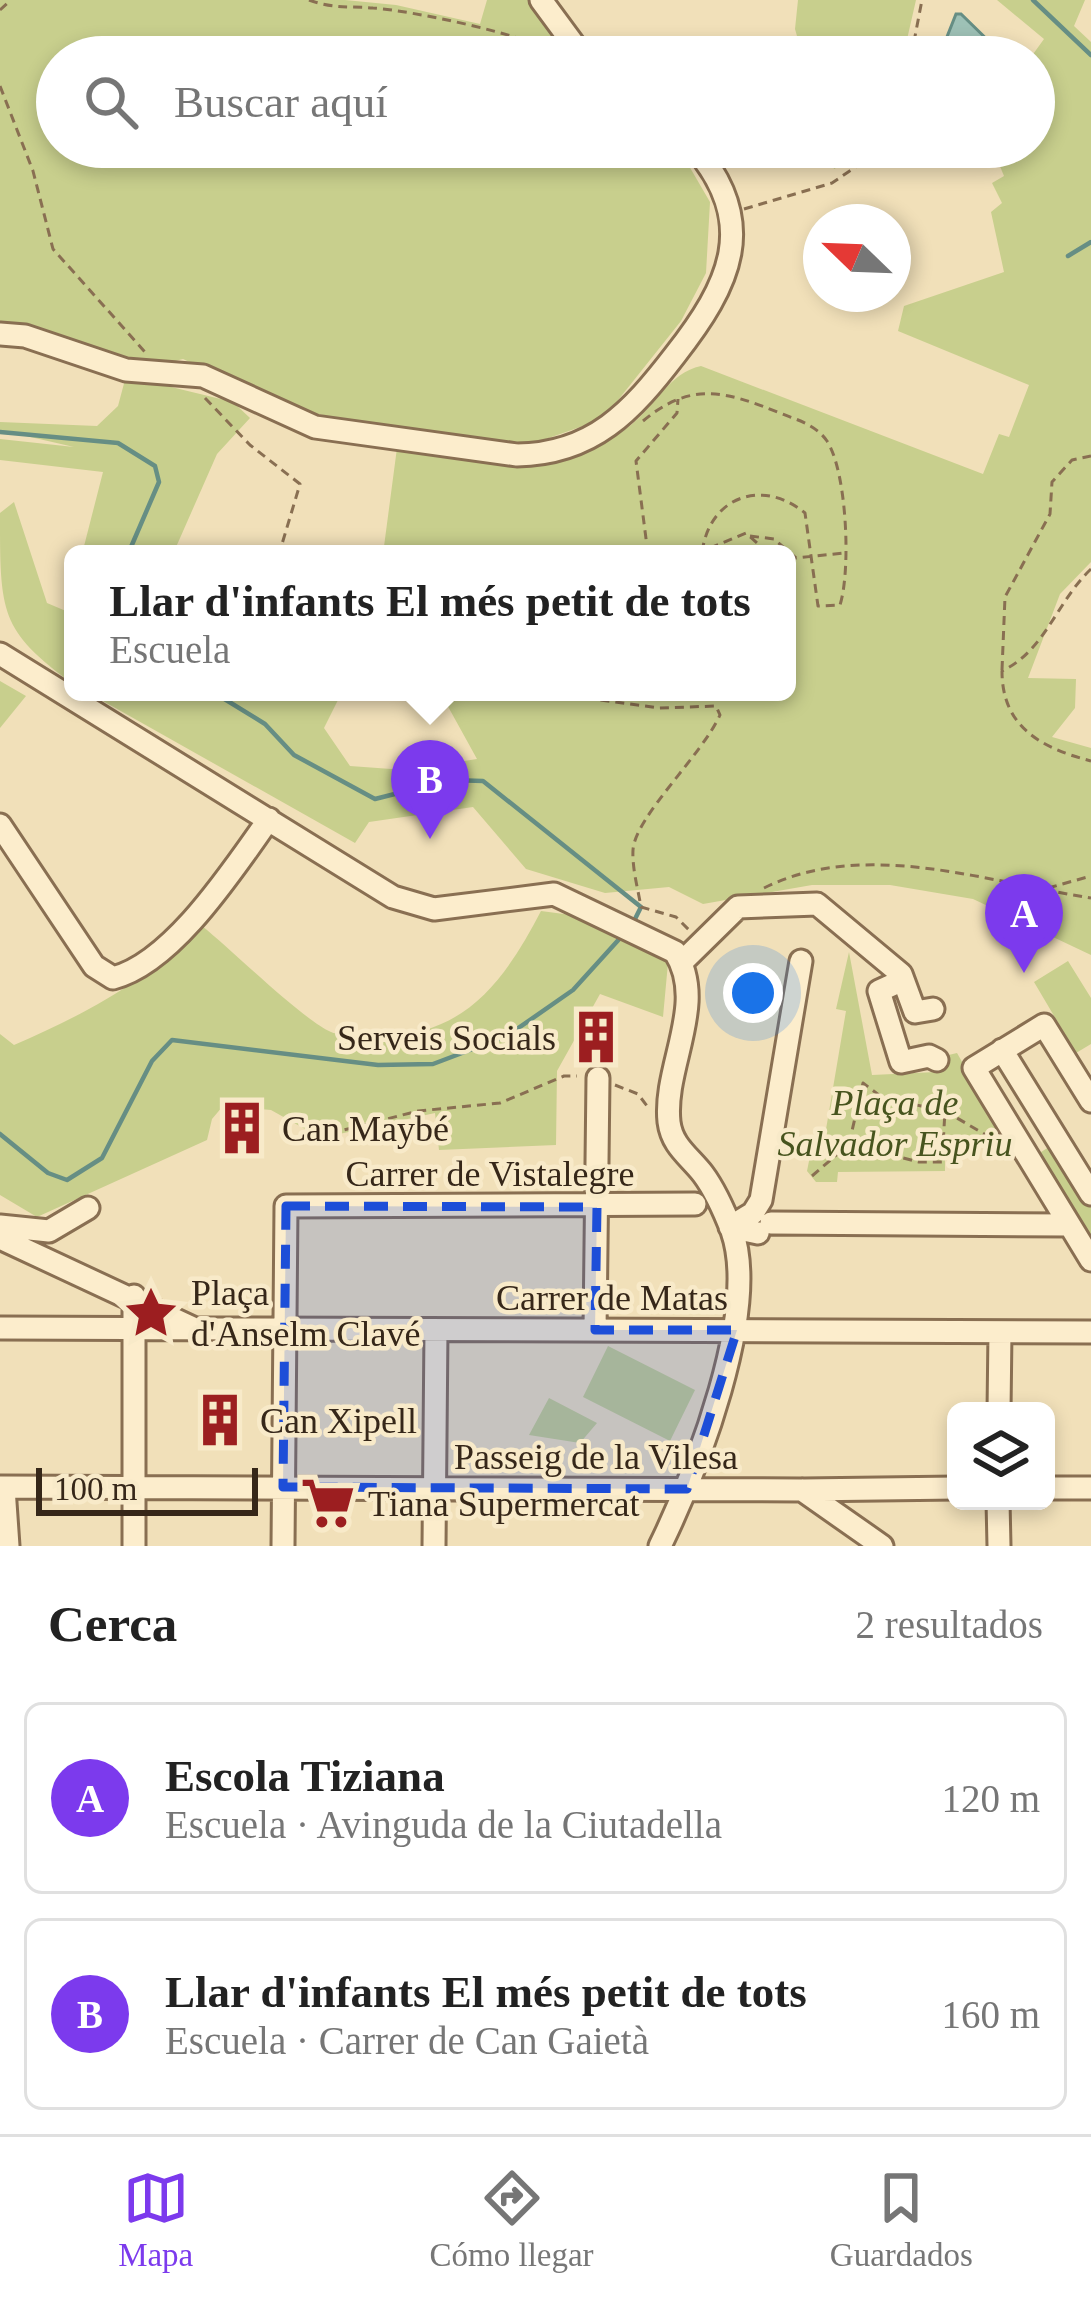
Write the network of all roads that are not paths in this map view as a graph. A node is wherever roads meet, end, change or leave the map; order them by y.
1 (541, 0) edge
2 (568, 36) edge
3 (710, 168) edge
4 (0, 334) edge
5 (0, 654) edge
6 (64, 693) edge
7 (76, 701) edge
8 (268, 819) junction
9 (0, 825) edge
10 (800, 961) dead end
11 (682, 962) junction
12 (903, 980) junction
13 (933, 1009) dead end
14 (1002, 1050) junction
15 (937, 1060) dead end
16 (1081, 1065) edge
17 (598, 1078) road end
18 (1091, 1101) edge
19 (1091, 1194) edge
20 (695, 1204) dead end
21 (597, 1207) junction
22 (88, 1208) dead end
23 (761, 1220) junction
24 (1069, 1225) junction
25 (0, 1226) edge
26 (730, 1227) junction
27 (0, 1238) edge
28 (737, 1250) junction
29 (1091, 1261) edge
30 (134, 1295) junction
31 (285, 1327) junction
32 (0, 1329) edge
33 (196, 1329) junction
34 (133, 1330) junction
35 (436, 1330) junction
36 (595, 1330) junction
37 (737, 1330) junction
38 (1000, 1332) junction
39 (1091, 1332) edge
40 (999, 1402) edge
41 (283, 1487) junction
42 (1, 1488) edge
43 (136, 1488) junction
44 (947, 1488) edge
45 (1055, 1488) edge
46 (1091, 1488) edge
47 (434, 1489) junction
48 (687, 1489) junction
49 (802, 1490) junction
50 (998, 1510) edge
51 (8, 1546) edge
52 (134, 1546) edge
53 (284, 1546) edge
54 (434, 1546) edge
55 (660, 1546) edge
56 (882, 1546) edge
57 (999, 1546) edge

1 - 2 street
3 - 4 street
5 - 6 street
7 - 8 street
8 - 9 street
8 - 11 street
10 - 23 street
11 - 12 street
11 - 26 street
12 - 13 street
12 - 15 street
14 - 16 street
14 - 19 street
14 - 24 street
16 - 18 street
17 - 21 street
20 - 21 street, Carrer de Vistalegre
21 - 31 street, Carrer de Vistalegre
21 - 36 street
22 - 25 street
23 - 24 street
23 - 26 street
23 - 28 street
24 - 29 street
26 - 28 street
27 - 30 street
28 - 37 street
30 - 33 street
30 - 34 street
31 - 33 street, Carrer de Matas
31 - 35 street, Carrer de Matas
31 - 41 street
32 - 34 street, Carrer de Matas
33 - 34 street, Carrer de Matas
34 - 43 street
35 - 36 street, Carrer de Matas
35 - 47 street
36 - 37 street, Carrer de Matas
37 - 38 street, Carrer de Matas
37 - 48 street
38 - 39 street, Carrer de Matas
38 - 40 street
41 - 43 street, Passeig de la Vilesa
41 - 47 street, Passeig de la Vilesa
41 - 53 street
42 - 43 street, Passeig de la Vilesa
42 - 51 street
43 - 52 street
44 - 49 street, Passeig de la Vilesa
45 - 46 street
47 - 48 street, Passeig de la Vilesa
47 - 54 street
48 - 49 street, Passeig de la Vilesa
48 - 55 street
49 - 56 street
50 - 57 street

